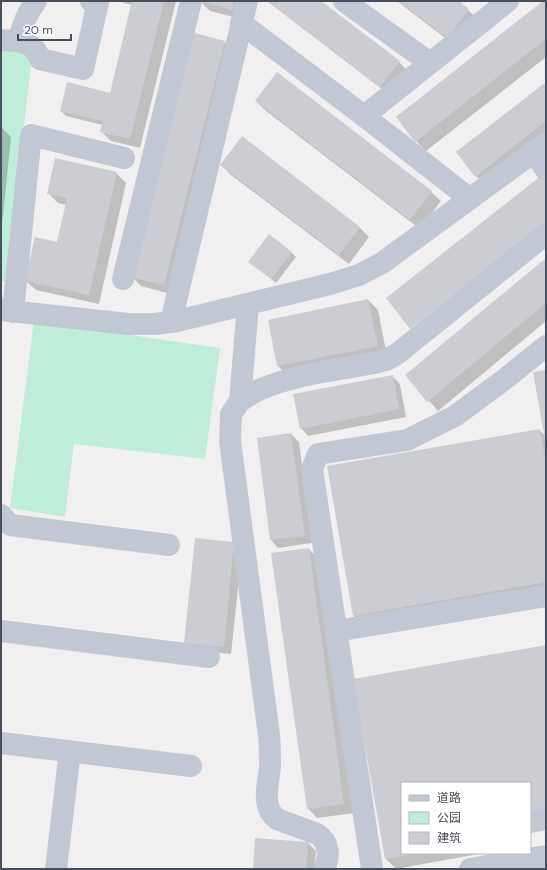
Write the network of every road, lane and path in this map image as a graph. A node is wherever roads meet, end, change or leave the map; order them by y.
1 (36, 1) edge
2 (91, 1) edge
3 (191, 1) edge
4 (247, 1) edge
5 (344, 1) edge
6 (500, 3) edge
7 (241, 23) junction
8 (10, 41) edge
9 (430, 63) junction
10 (364, 116) junction
11 (540, 147) edge
12 (124, 158) dead end
13 (546, 170) edge
14 (470, 199) junction
15 (546, 234) edge
16 (123, 279) dead end
17 (248, 304) junction
18 (7, 311) edge
19 (170, 322) junction
20 (546, 346) edge
21 (240, 401) junction
22 (1, 515) edge
23 (169, 545) dead end
24 (546, 596) edge
25 (1, 631) edge
26 (336, 631) junction
27 (209, 657) dead end
28 (1, 743) edge
29 (70, 751) junction
30 (192, 766) dead end
31 (546, 819) edge
32 (531, 822) edge
33 (536, 853) edge
34 (56, 869) edge
35 (324, 869) edge
36 (372, 869) edge
37 (470, 869) edge

1 - 8 street
2 - 8 street
3 - 16 street
4 - 7 street
5 - 9 street
6 - 9 street
7 - 10 street
7 - 19 street
9 - 10 street
10 - 14 street
11 - 13 street
11 - 14 street
12 - 18 street
14 - 17 street
15 - 21 street
17 - 19 street
17 - 21 street
18 - 19 street
20 - 26 street
21 - 35 street
22 - 23 street
24 - 26 street
25 - 27 street
26 - 36 street
28 - 29 street
29 - 30 street
29 - 34 street
31 - 32 street
33 - 37 street

